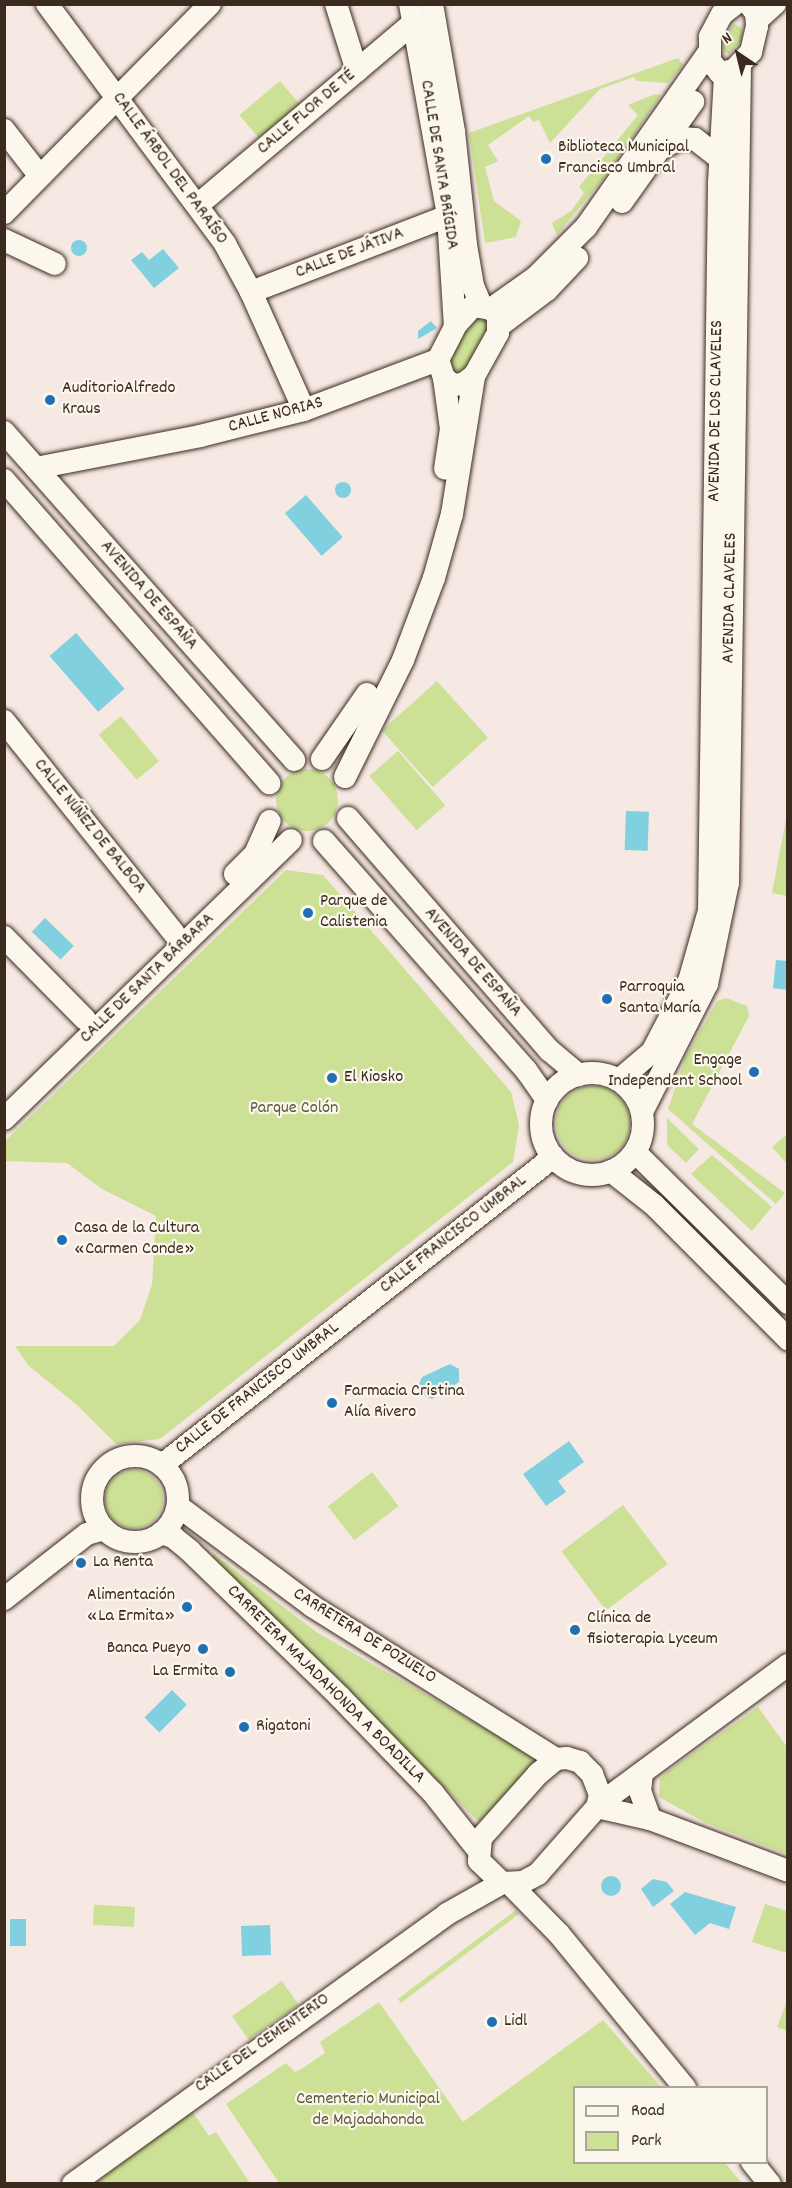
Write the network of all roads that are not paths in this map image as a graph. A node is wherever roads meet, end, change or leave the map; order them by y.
1 (47, 4) edge
2 (210, 4) edge
3 (336, 4) edge
4 (432, 4) edge
5 (776, 4) edge
6 (727, 8) edge
7 (753, 12) edge
8 (412, 13) edge
9 (722, 66) junction
10 (357, 71) junction
11 (117, 97) junction
12 (4, 130) edge
13 (662, 148) junction
14 (721, 159) junction
15 (39, 175) junction
16 (199, 204) junction
17 (4, 213) edge
18 (448, 216) junction
19 (4, 240) edge
20 (55, 264) dead end
21 (251, 291) junction
22 (491, 313) junction
23 (455, 326) junction
24 (441, 369) junction
25 (474, 376) junction
26 (304, 410) junction
27 (4, 432) edge
28 (36, 468) junction
29 (4, 480) edge
30 (6, 725) edge
31 (322, 759) junction
32 (294, 760) junction
33 (345, 777) junction
34 (269, 783) junction
35 (348, 818) junction
36 (270, 821) junction
37 (291, 840) junction
38 (324, 841) junction
39 (174, 933) junction
40 (9, 950) edge
41 (85, 1019) junction
42 (579, 1075) junction
43 (619, 1080) junction
44 (4, 1098) edge
45 (547, 1100) junction
46 (642, 1112) junction
47 (4, 1119) edge
48 (635, 1152) junction
49 (554, 1157) junction
50 (611, 1171) junction
51 (788, 1303) edge
52 (354, 1314) joint
53 (788, 1339) edge
54 (162, 1465) junction
55 (178, 1506) junction
56 (93, 1509) junction
57 (104, 1529) junction
58 (161, 1533) junction
59 (4, 1582) edge
60 (4, 1599) edge
61 (788, 1665) edge
62 (661, 1758) junction
63 (556, 1759) junction
64 (642, 1773) junction
65 (592, 1774) junction
66 (598, 1806) junction
67 (650, 1819) junction
68 (479, 1856) junction
69 (788, 1871) edge
70 (538, 1874) junction
71 (506, 1883) junction
72 (456, 1908) junction
73 (560, 1934) junction
74 (683, 2086) edge
75 (744, 2164) edge
76 (753, 2164) edge
77 (73, 2184) edge
78 (759, 2184) edge
79 (770, 2184) edge

1 - 11 street, CALLE ÁRBOL DEL PARAÍSO
2 - 11 street
3 - 10 street
4 - 22 street, CALLE DE SANTA BRÍGIDA
5 - 7 street
6 - 9 street
7 - 9 street
8 - 10 street, CALLE FLOR DE TÉ
8 - 18 street, CALLE DE SANTA BRÍGIDA
9 - 13 street
9 - 14 street, AVENIDA DE LOS CLAVELES
9 - 22 street
9 - 46 street, AVENIDA CLAVELES
10 - 16 street, CALLE FLOR DE TÉ
11 - 15 street
11 - 16 street, CALLE ÁRBOL DEL PARAÍSO
12 - 15 street
13 - 14 street
13 - 22 street
14 - 43 street, AVENIDA DE LOS CLAVELES
15 - 17 street
16 - 21 street, CALLE ÁRBOL DEL PARAÍSO
18 - 21 street, CALLE DE JÁTIVA
18 - 23 street, CALLE DE SANTA BRÍGIDA
19 - 20 street
21 - 26 street, CALLE ÁRBOL DEL PARAÍSO
22 - 23 street
22 - 25 street
23 - 24 street
24 - 25 street
24 - 26 street, CALLE NORIAS
24 - 31 street
25 - 33 street
26 - 28 street, CALLE NORIAS
27 - 28 street, AVENIDA DE ESPAÑA
28 - 32 street, AVENIDA DE ESPAÑA
29 - 34 street, AVENIDA DE ESPAÑA
30 - 39 street, CALLE NÚÑEZ DE BALBOA
31 - 32 street
31 - 33 street
32 - 34 street
33 - 35 street
34 - 36 street
35 - 38 street
35 - 42 street, AVENIDA DE ESPAÑA
36 - 37 street
36 - 39 street, CALLE DE SANTA BÁRBARA
37 - 38 street
37 - 47 street, CALLE DE SANTA BÁRBARA
38 - 45 street, AVENIDA DE ESPAÑA
39 - 41 street, CALLE DE SANTA BÁRBARA
40 - 41 street
41 - 44 street, CALLE DE SANTA BÁRBARA
42 - 43 street
42 - 45 street
43 - 46 street
45 - 49 street
46 - 48 street
48 - 50 street
48 - 51 street
49 - 50 street
49 - 52 street, CALLE FRANCISCO UMBRAL
50 - 53 street
52 - 54 street, CALLE DE FRANCISCO UMBRAL
54 - 55 street
54 - 56 street
55 - 58 street
55 - 63 street, CARRETERA DE POZUELO
56 - 57 street
56 - 59 street
57 - 58 street
57 - 60 street
58 - 68 street, CARRETERA MAJADAHONDA A BOADILLA
61 - 62 street
62 - 64 street
62 - 65 street
63 - 65 street, CARRETERA DE POZUELO
63 - 68 street, CALLE DEL CEMENTERIO
64 - 66 street
64 - 67 street
65 - 66 street
66 - 67 street
66 - 70 street
67 - 69 street
68 - 71 street, CARRETERA MAJADAHONDA A BOADILLA
68 - 72 street, CALLE DEL CEMENTERIO
70 - 71 street, CALLE DEL CEMENTERIO
70 - 73 street
71 - 72 street, CALLE DEL CEMENTERIO
71 - 73 street
72 - 77 street, CALLE DEL CEMENTERIO
73 - 74 street
75 - 78 street
76 - 79 street

